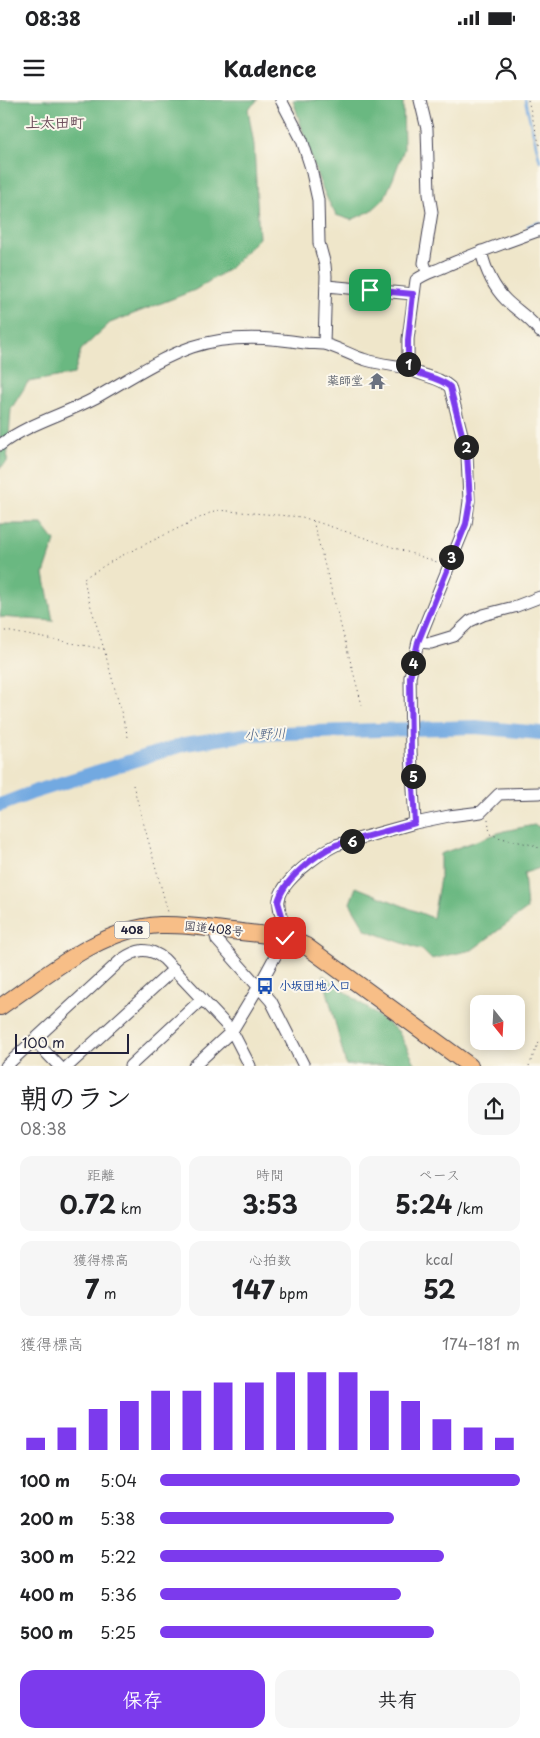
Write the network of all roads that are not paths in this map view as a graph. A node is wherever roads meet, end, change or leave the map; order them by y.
1 (281, 100) edge
2 (420, 100) edge
3 (540, 230) edge
4 (481, 251) junction
5 (427, 272) junction
6 (326, 286) junction
7 (413, 294) junction
8 (540, 332) edge
9 (324, 344) junction
10 (408, 368) junction
11 (0, 445) edge
12 (540, 597) edge
13 (418, 642) junction
14 (540, 793) edge
15 (415, 823) junction
16 (214, 929) junction
17 (285, 938) junction
18 (174, 969) junction
19 (259, 986) junction
20 (202, 999) junction
21 (0, 1007) edge
22 (232, 1031) junction
23 (34, 1040) junction
24 (6, 1066) edge
25 (59, 1066) edge
26 (68, 1066) edge
27 (130, 1066) edge
28 (194, 1066) edge
29 (250, 1066) edge
30 (304, 1066) edge
31 (470, 1066) edge

1 - 6 street
2 - 5 street
3 - 4 street
4 - 5 street
4 - 8 street
5 - 7 street
6 - 7 street
6 - 9 street
7 - 10 street
9 - 10 street
9 - 11 street
10 - 13 street
12 - 13 street
13 - 15 street
14 - 15 street
15 - 17 street
16 - 17 highway, 国道408号 / 408
16 - 19 street
16 - 21 highway, 国道408号 / 408
17 - 19 street
17 - 31 highway, 国道408号 / 408
18 - 20 street
18 - 23 street
18 - 26 street
19 - 22 street
19 - 30 street
20 - 22 street
20 - 27 street
22 - 28 street
22 - 29 street
23 - 24 street
23 - 25 street

